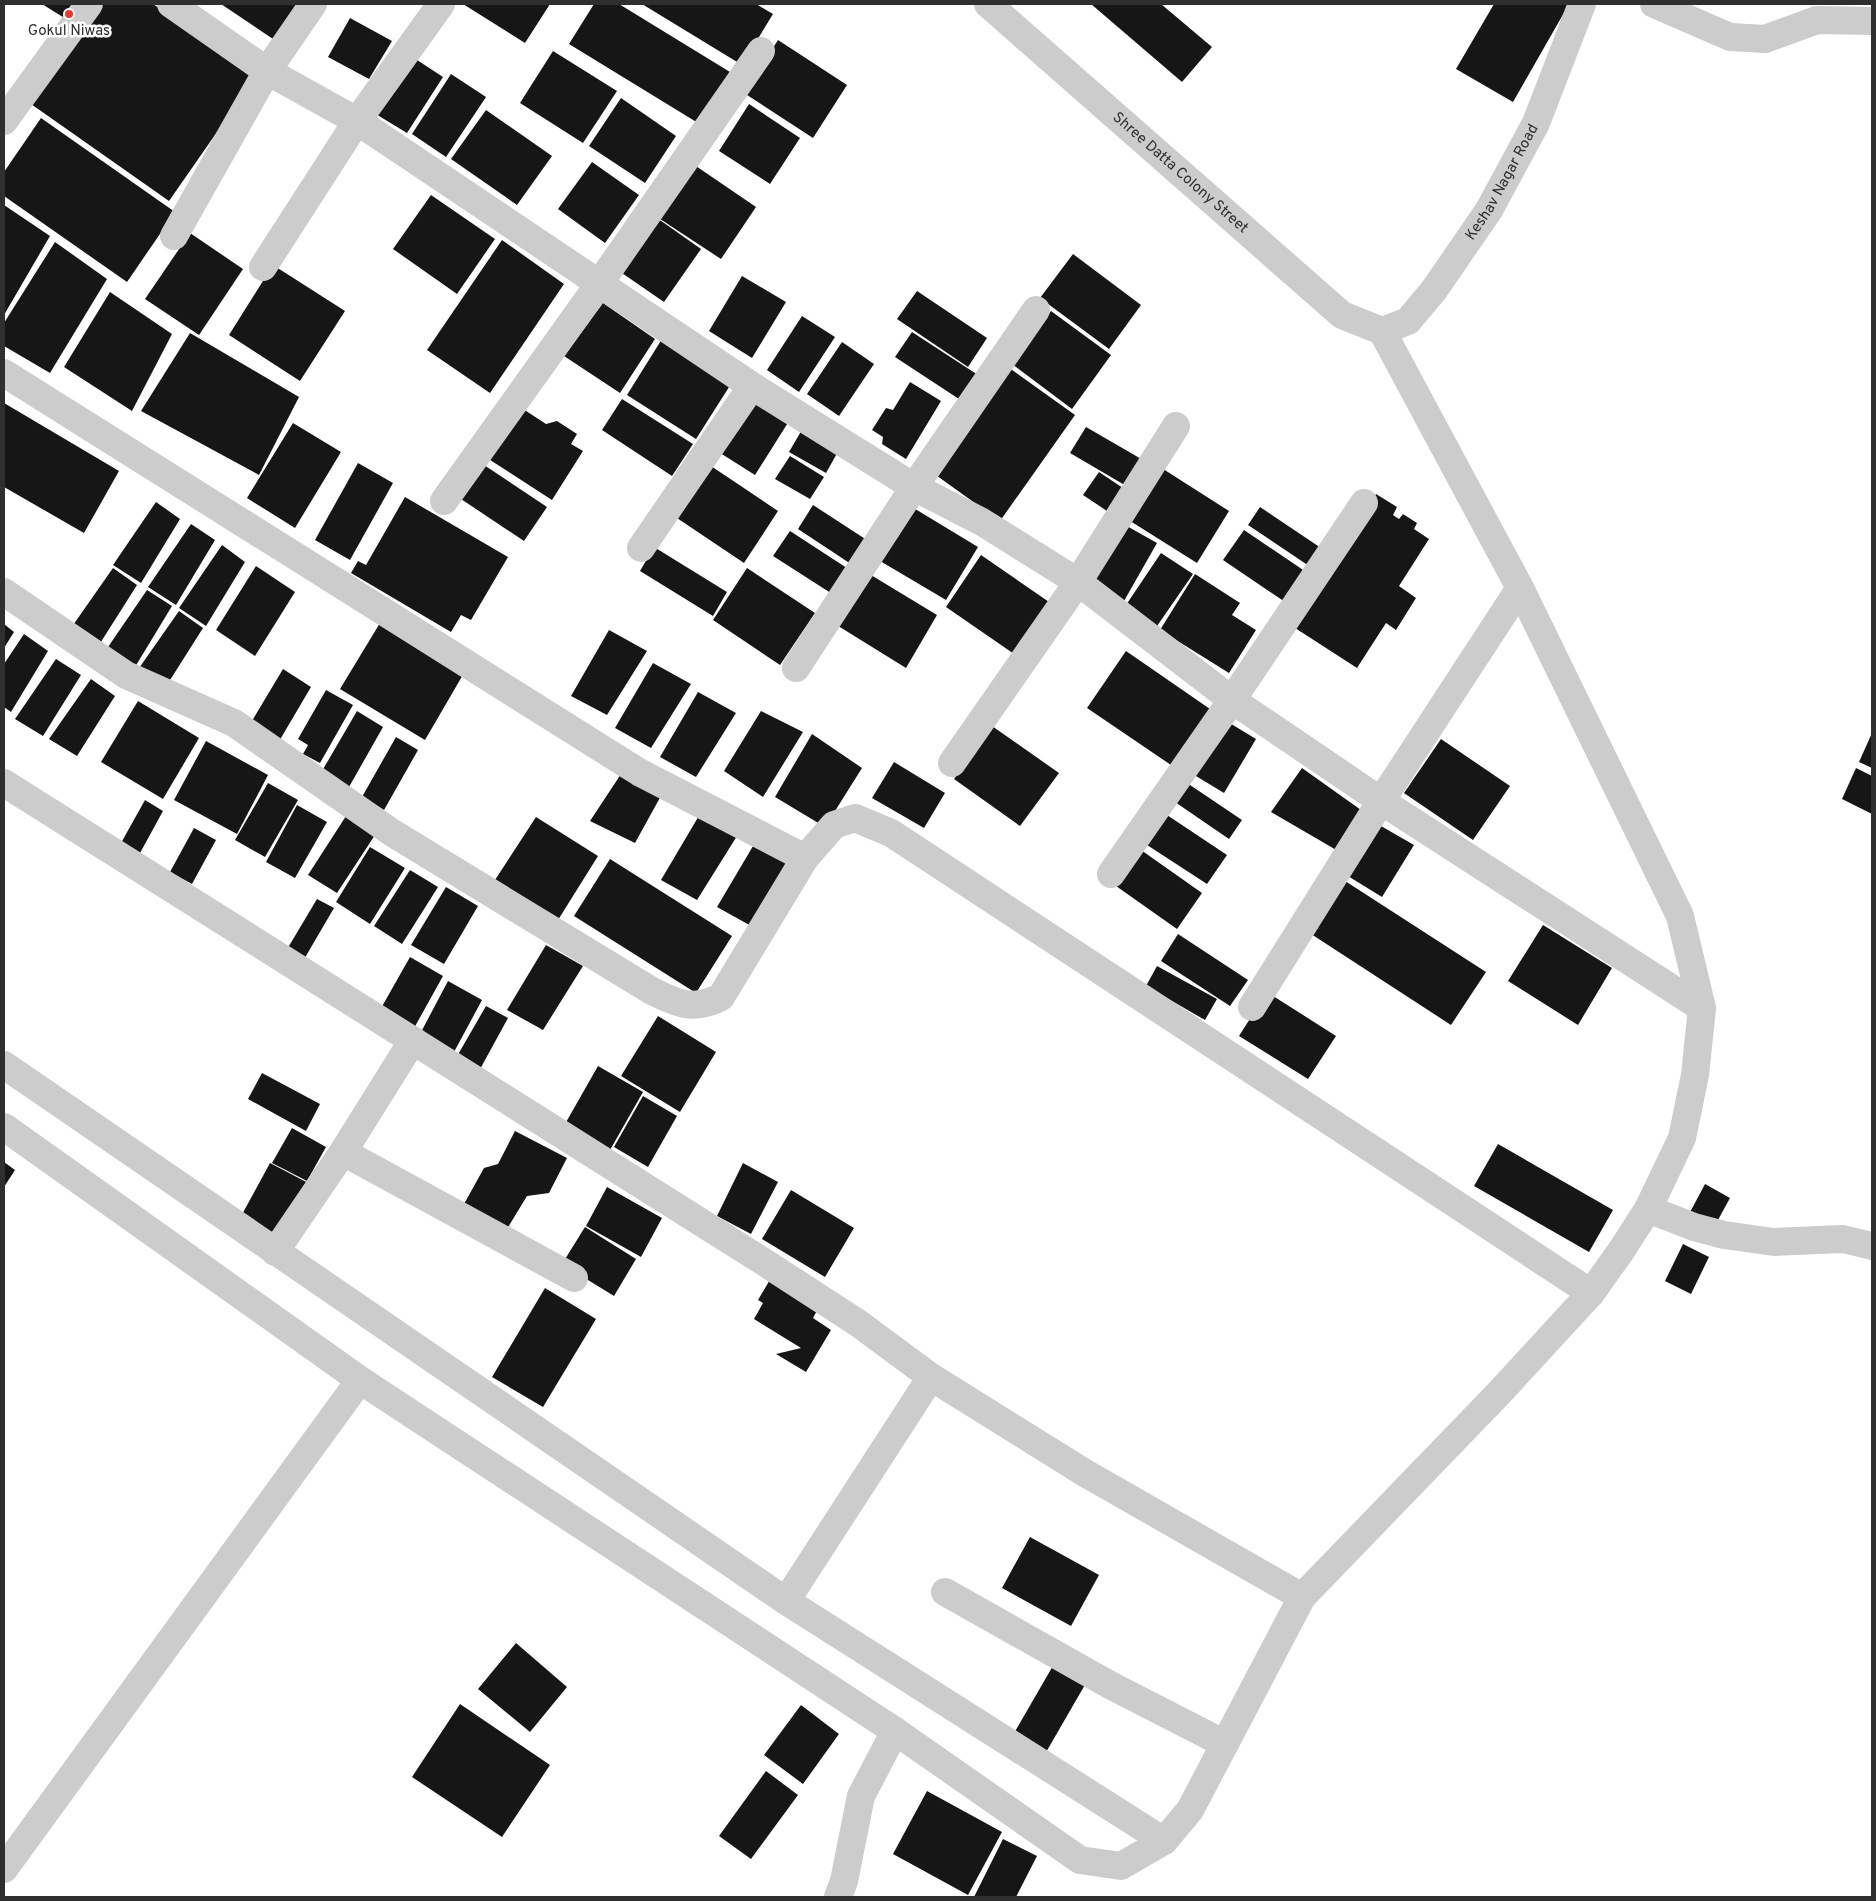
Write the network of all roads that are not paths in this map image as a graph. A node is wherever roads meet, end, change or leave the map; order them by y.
1 (89, 4) edge
2 (171, 4) edge
3 (313, 4) edge
4 (441, 4) edge
5 (988, 4) edge
6 (1582, 4) edge
7 (1654, 4) edge
8 (1872, 21) edge
9 (761, 51) dead end
10 (267, 71) junction
11 (357, 121) junction
12 (4, 122) edge
13 (174, 236) dead end
14 (263, 267) dead end
15 (599, 284) junction
16 (1036, 310) dead end
17 (1382, 331) junction
18 (4, 373) edge
19 (752, 386) junction
20 (1176, 426) dead end
21 (914, 486) junction
22 (444, 501) dead end
23 (1364, 503) dead end
24 (641, 548) dead end
25 (1078, 582) junction
26 (1520, 588) junction
27 (4, 592) edge
28 (796, 668) dead end
29 (1232, 700) junction
30 (952, 763) dead end
31 (4, 783) edge
32 (1381, 801) junction
33 (805, 858) junction
34 (1111, 874) dead end
35 (1252, 1007) dead end
36 (1702, 1008) junction
37 (414, 1040) junction
38 (4, 1065) edge
39 (4, 1127) edge
40 (343, 1152) junction
41 (1648, 1209) junction
42 (1872, 1246) edge
43 (275, 1252) junction
44 (574, 1278) dead end
45 (1591, 1293) junction
46 (931, 1376) junction
47 (360, 1380) junction
48 (945, 1592) dead end
49 (1302, 1597) junction
50 (786, 1601) junction
51 (895, 1732) junction
52 (1225, 1744) junction
53 (1164, 1842) junction
54 (4, 1869) edge
55 (838, 1897) edge

1 - 12 street
2 - 10 street
3 - 10 street
4 - 11 street
5 - 17 street, Shree Datta Colony Street
6 - 17 street, Keshav Nagar Road
7 - 8 street
9 - 15 street
10 - 11 street
10 - 13 street
11 - 14 street
11 - 15 street
15 - 19 street
15 - 22 street
16 - 21 street
17 - 26 street
18 - 33 street
19 - 21 street
19 - 24 street
20 - 25 street
21 - 25 street
21 - 28 street
23 - 29 street
25 - 29 street
25 - 30 street
26 - 32 street
26 - 36 street
27 - 33 street
29 - 32 street
29 - 34 street
31 - 37 street
32 - 35 street
32 - 36 street
33 - 45 street
36 - 41 street
37 - 40 street
37 - 46 street
38 - 43 street
39 - 47 street
40 - 43 street
40 - 44 street
41 - 42 street
41 - 45 street
43 - 50 street
45 - 49 street
46 - 49 street
46 - 50 street
47 - 51 street
47 - 54 street
48 - 52 street
49 - 52 street
50 - 53 street
51 - 53 street
51 - 55 street
52 - 53 street

